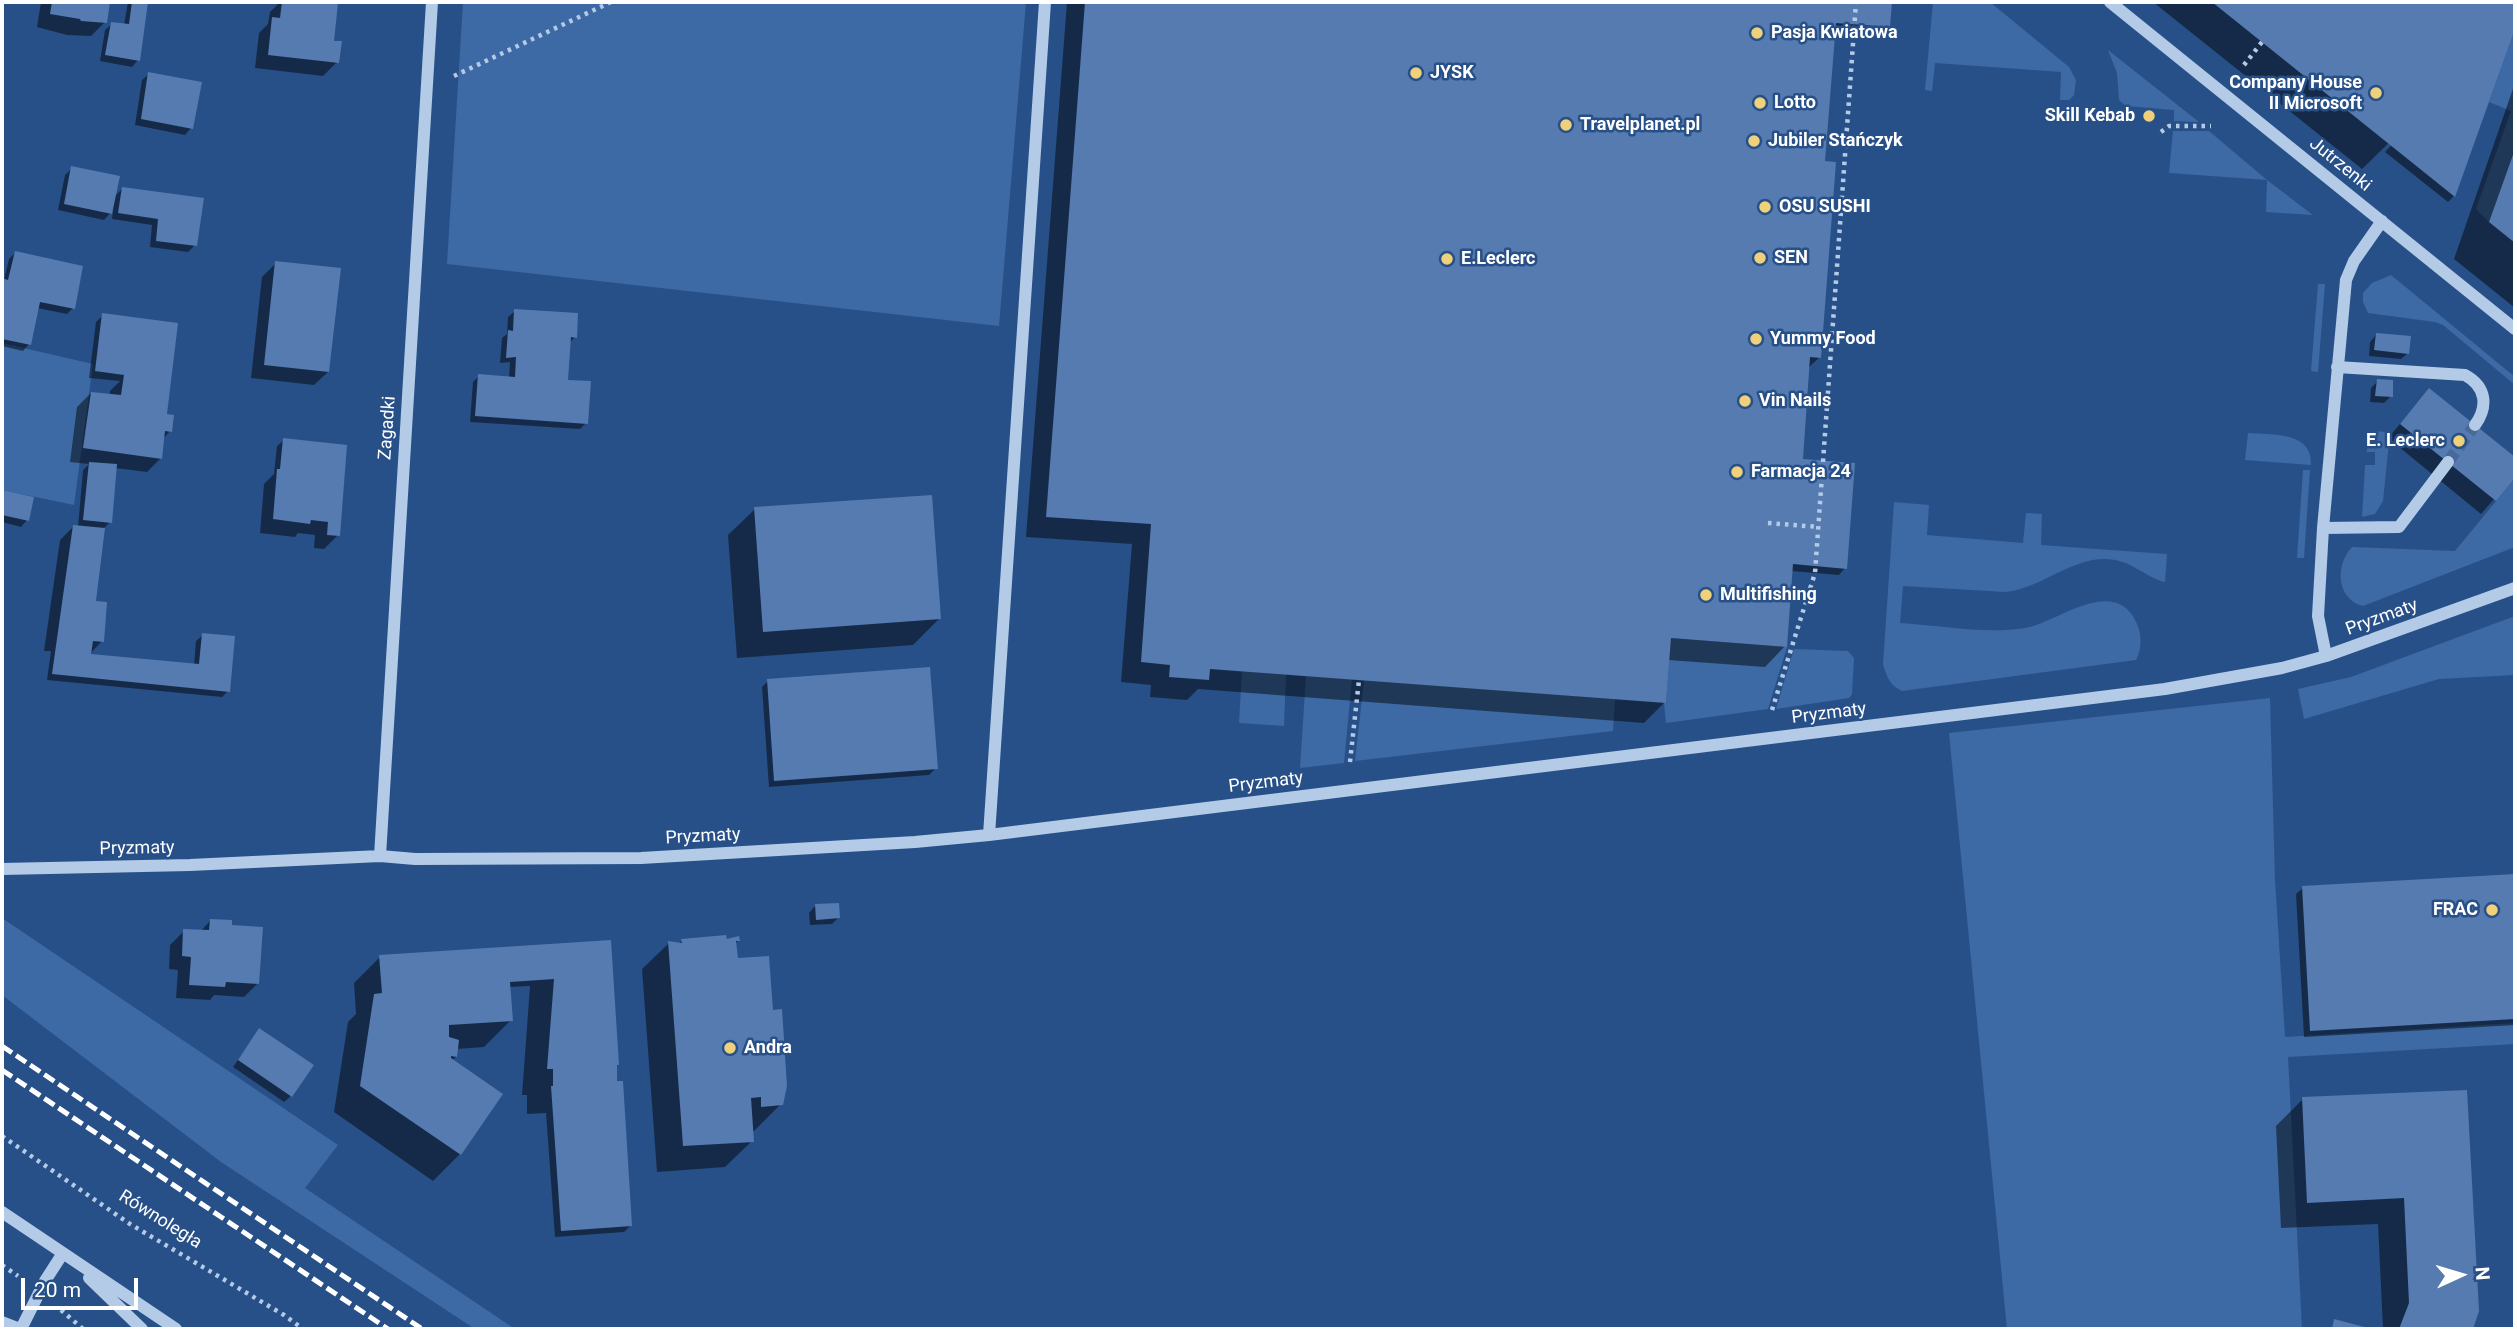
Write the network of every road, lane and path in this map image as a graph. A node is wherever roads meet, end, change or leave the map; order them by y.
1 (432, 2) edge
2 (611, 2) edge
3 (1045, 2) edge
4 (1856, 2) edge
5 (2110, 2) edge
6 (2262, 42) dead end
7 (2244, 65) dead end
8 (458, 74) dead end
9 (2211, 125) dead end
10 (2161, 132) dead end
11 (2382, 221) junction
12 (2515, 329) edge
13 (2337, 367) junction
14 (2475, 425) tunnel mouth
15 (2448, 462) tunnel mouth
16 (1768, 523) dead end
17 (1819, 527) junction
18 (2323, 528) junction
19 (2515, 588) edge
20 (2326, 656) junction
21 (1359, 680) dead end
22 (1771, 714) dead end
23 (1350, 762) dead end
24 (989, 835) junction
25 (380, 856) junction
26 (2, 869) edge
27 (2, 1136) edge
28 (2, 1212) edge
29 (63, 1253) junction
30 (2, 1322) edge
31 (20, 1329) edge
32 (142, 1329) edge
33 (176, 1329) edge
34 (303, 1329) edge

1 - 25 street, Zagadki
2 - 8 path
3 - 24 street
4 - 17 path
5 - 11 street, Jutrzenki
6 - 7 path
9 - 10 path
11 - 12 street, Jutrzenki
11 - 13 street
13 - 14 street
13 - 18 street
15 - 18 street
16 - 17 path
17 - 22 path
18 - 20 street
19 - 20 street, Pryzmaty
20 - 24 street, Pryzmaty
21 - 23 path
24 - 25 street, Pryzmaty
25 - 26 street, Pryzmaty
27 - 34 path, Równoległa
28 - 29 street
29 - 31 street
29 - 32 street
29 - 33 street
30 - 31 street

